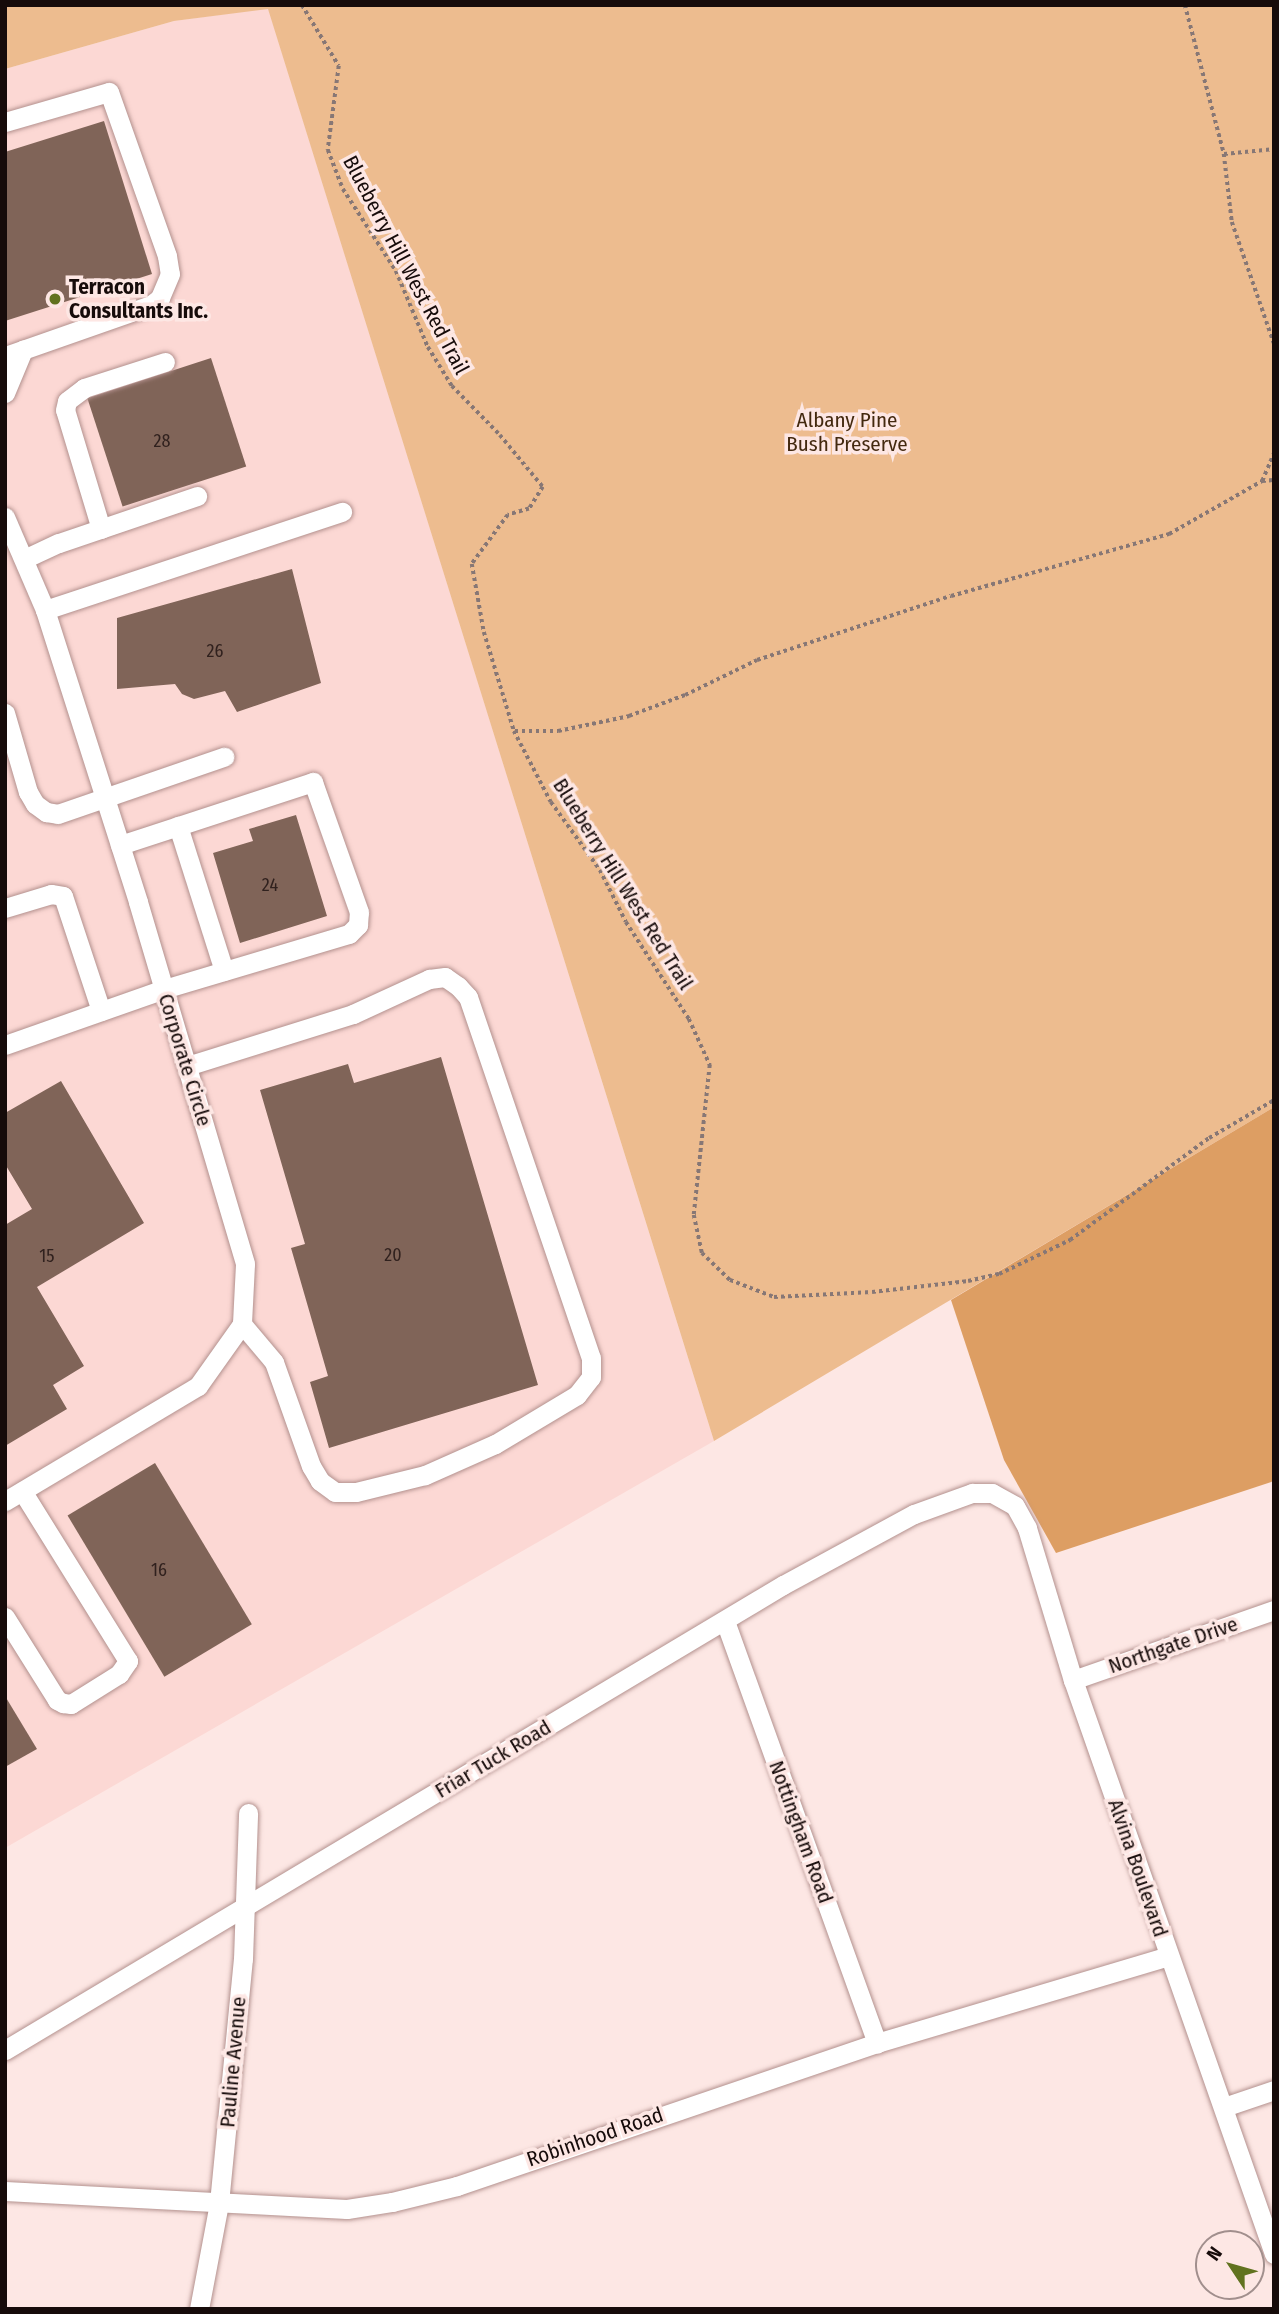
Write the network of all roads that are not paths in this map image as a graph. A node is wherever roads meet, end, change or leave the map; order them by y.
1 (5, 122) edge
2 (14, 353) edge
3 (164, 362) dead end
4 (5, 393) edge
5 (197, 496) dead end
6 (342, 512) dead end
7 (5, 517) edge
8 (102, 529) junction
9 (24, 559) junction
10 (45, 610) junction
11 (5, 713) edge
12 (223, 757) dead end
13 (105, 798) junction
14 (178, 826) junction
15 (120, 845) junction
16 (5, 908) edge
17 (224, 971) junction
18 (164, 989) junction
19 (101, 1011) junction
20 (5, 1045) edge
21 (187, 1066) junction
22 (242, 1324) junction
23 (992, 1493) joint
24 (14, 1496) edge
25 (1274, 1610) edge
26 (5, 1617) edge
27 (725, 1621) junction
28 (1073, 1680) junction
29 (247, 1813) dead end
30 (244, 1907) junction
31 (1168, 1956) junction
32 (877, 2043) junction
33 (5, 2050) edge
34 (1274, 2091) edge
35 (1224, 2107) junction
36 (5, 2191) edge
37 (219, 2203) junction
38 (1274, 2254) edge
39 (199, 2309) edge

1 - 2 street
2 - 4 street
3 - 8 street
5 - 8 street
6 - 10 street
7 - 9 street, Corporate Circle
8 - 9 street
9 - 10 street, Corporate Circle
10 - 13 street, Corporate Circle
11 - 13 street
12 - 13 street
13 - 15 street, Corporate Circle
14 - 15 street
14 - 17 street
14 - 17 street
15 - 18 street, Corporate Circle
16 - 19 street
17 - 18 street
18 - 19 street
18 - 21 street, Corporate Circle
19 - 20 street
21 - 22 street, Corporate Circle
21 - 22 street
22 - 24 street
23 - 27 street, Friar Tuck Road
23 - 28 street, Alvina Boulevard
24 - 26 street
25 - 28 street, Northgate Drive
27 - 30 street, Friar Tuck Road
27 - 32 street, Nottingham Road
28 - 31 street, Alvina Boulevard
29 - 30 street, Pauline Avenue
30 - 33 street, Friar Tuck Road
30 - 37 street, Pauline Avenue
31 - 32 street, Robinhood Road
31 - 35 street, Alvina Boulevard
32 - 37 street, Robinhood Road
34 - 35 street
35 - 38 street, Alvina Boulevard
36 - 37 street, Robinhood Road
37 - 39 street, Pauline Avenue

